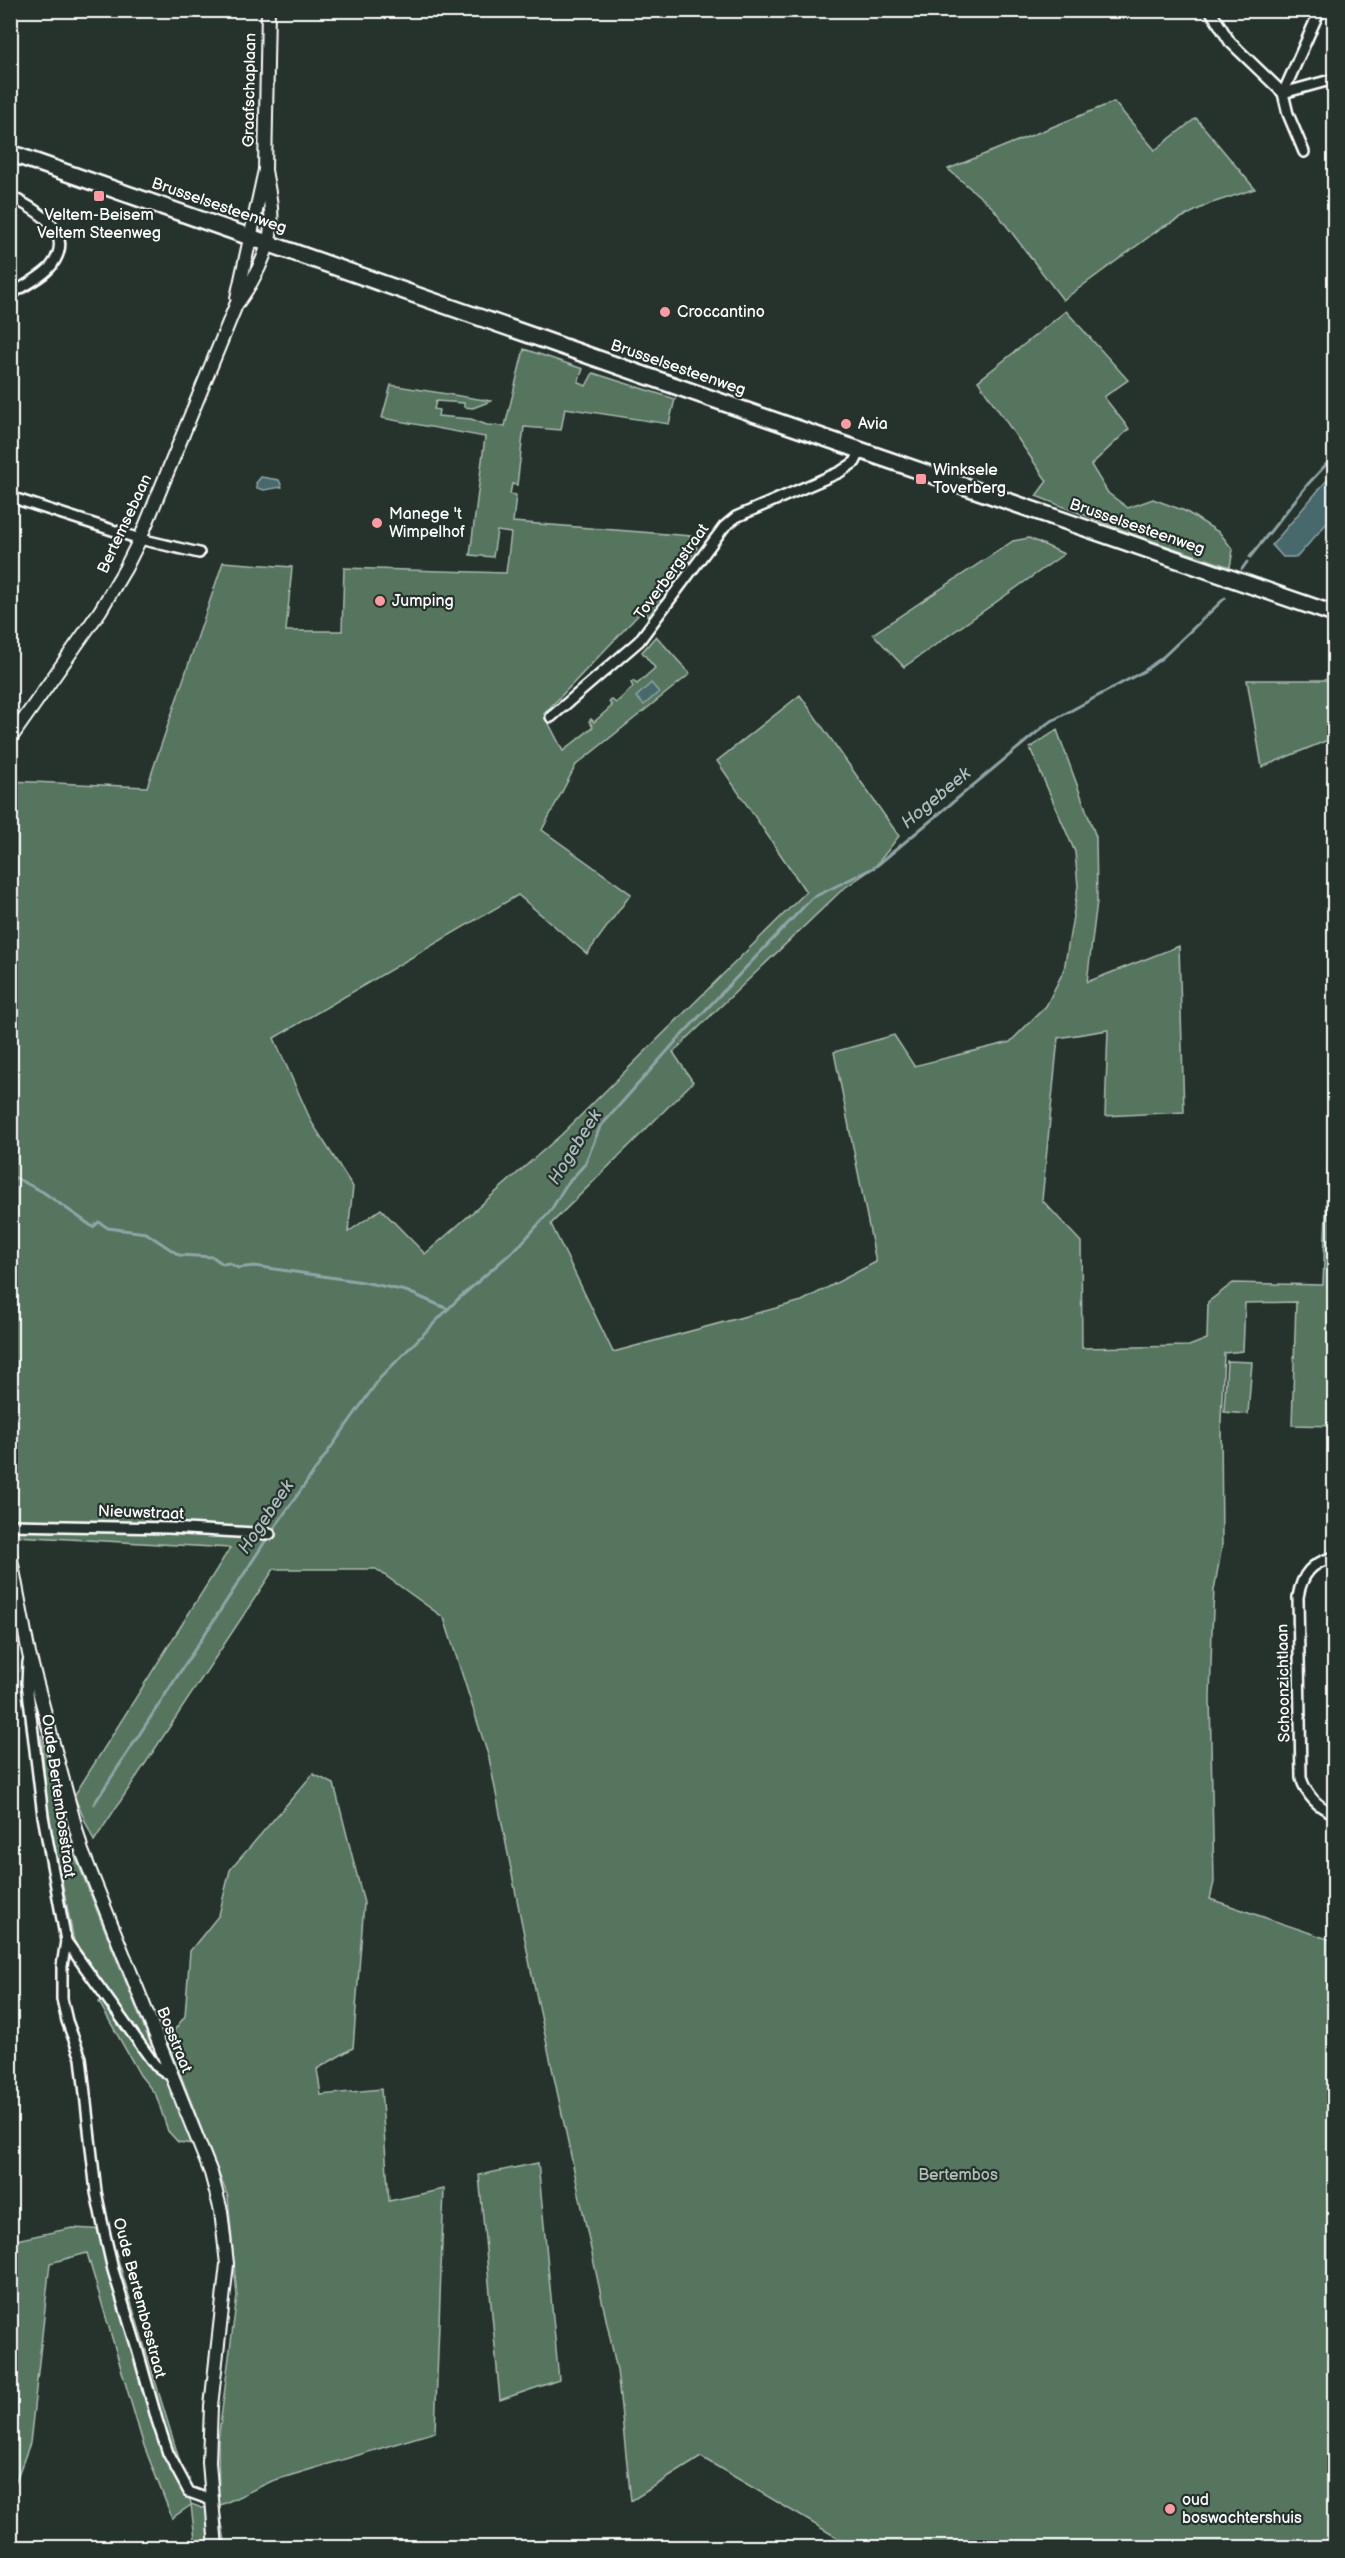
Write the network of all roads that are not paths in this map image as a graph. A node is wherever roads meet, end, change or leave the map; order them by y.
1 (268, 10) edge
2 (1210, 10) edge
3 (1320, 10) edge
4 (1335, 79) edge
5 (1283, 93) junction
6 (1304, 152) dead end
7 (10, 153) edge
8 (264, 170) junction
9 (10, 196) edge
10 (250, 236) junction
11 (268, 242) junction
12 (10, 295) edge
13 (236, 305) junction
14 (861, 450) junction
15 (10, 497) edge
16 (140, 539) junction
17 (199, 554) dead end
18 (1335, 614) edge
19 (551, 717) dead end
20 (10, 739) edge
21 (10, 1525) edge
22 (270, 1534) dead end
23 (10, 1554) edge
24 (1335, 1557) edge
25 (29, 1654) junction
26 (1335, 1812) edge
27 (66, 1941) junction
28 (171, 2076) junction
29 (211, 2500) junction
30 (216, 2547) edge

1 - 8 street, Graafschaplaan
2 - 5 street
3 - 5 street
4 - 5 street
5 - 6 street
7 - 10 main road, Brusselsesteenweg
8 - 10 street, Graafschaplaan
8 - 11 street, Graafschaplaan
9 - 12 street
10 - 11 main road, Brusselsesteenweg
10 - 13 street, Bertemsebaan
11 - 13 street, Bertemsebaan
11 - 14 main road, Brusselsesteenweg
13 - 16 street, Bertemsebaan
14 - 18 main road, Brusselsesteenweg
14 - 19 street, Toverbergstraat
15 - 16 street
16 - 17 street
16 - 20 street, Bertemsebaan
21 - 22 street, Nieuwstraat
23 - 25 street, Bosstraat
24 - 26 street, Schoonzichtlaan
25 - 27 street, Oude Bertembosstraat
25 - 28 street, Bosstraat
27 - 28 street, Oude Bertembosstraat
27 - 29 street, Oude Bertembosstraat
28 - 29 street, Bosstraat
29 - 30 street, Bosstraat

